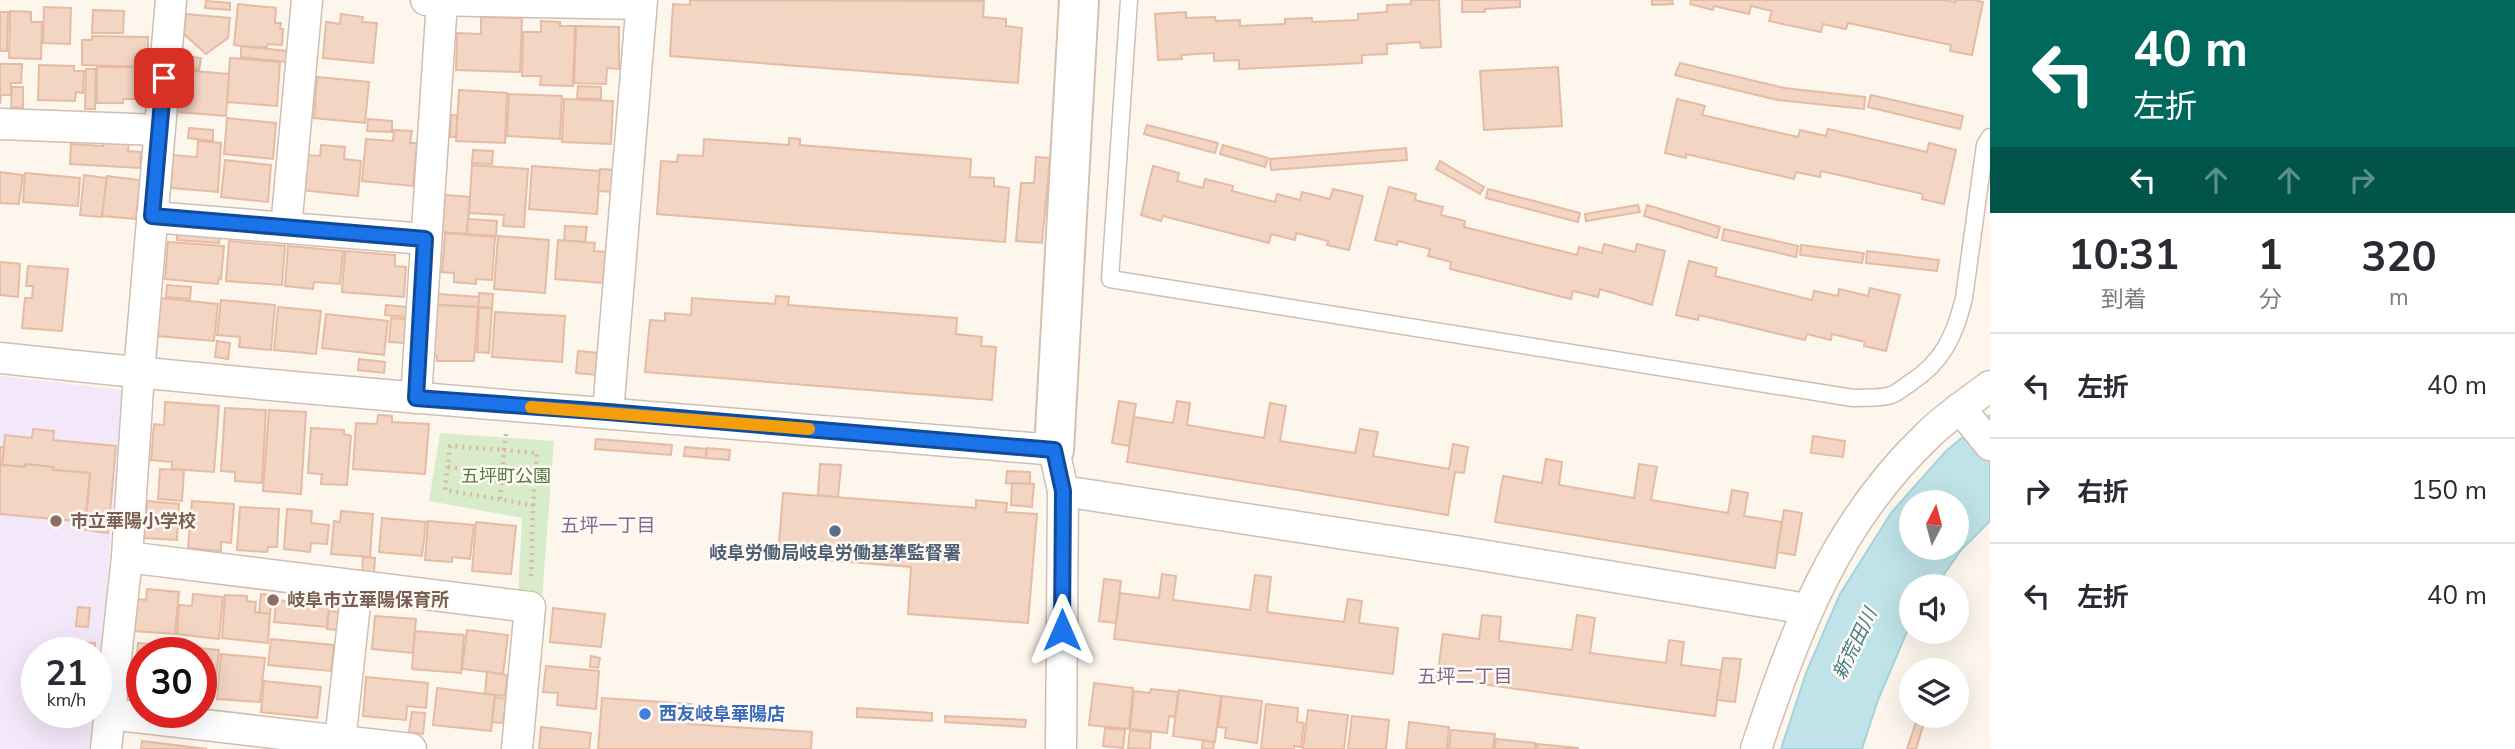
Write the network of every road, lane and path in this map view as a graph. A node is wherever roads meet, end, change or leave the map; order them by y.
1 (170, 0) edge
2 (307, 0) edge
3 (426, 0) edge
4 (1079, 0) edge
5 (1129, 0) edge
6 (442, 1) edge
7 (641, 2) edge
8 (0, 124) edge
9 (159, 130) junction
10 (1990, 137) edge
11 (152, 216) junction
12 (286, 228) junction
13 (425, 239) junction
14 (0, 358) edge
15 (139, 373) junction
16 (1990, 386) edge
17 (416, 398) junction
18 (508, 405) junction
19 (1962, 411) junction
20 (608, 412) junction
21 (1990, 445) edge
22 (505, 450) junction
23 (1054, 450) junction
24 (448, 467) junction
25 (502, 474) junction
26 (535, 478) junction
27 (1063, 491) junction
28 (500, 499) junction
29 (533, 505) junction
30 (127, 557) junction
31 (357, 586) junction
32 (530, 607) junction
33 (1807, 609) junction
34 (112, 696) edge
35 (112, 714) edge
36 (108, 728) edge
37 (338, 745) edge
38 (106, 749) edge
39 (411, 749) edge
40 (517, 749) edge
41 (1062, 749) edge
42 (1756, 749) edge

1 - 9 street
2 - 12 street
3 - 6 street
4 - 23 street
5 - 10 lane
6 - 7 street
6 - 13 street
7 - 20 street
8 - 9 street
9 - 11 street
11 - 12 street
11 - 15 street
12 - 13 street
13 - 17 street
14 - 15 street
15 - 17 street
15 - 30 street
16 - 19 street
17 - 18 street
18 - 20 street
18 - 22 path
19 - 21 street
19 - 33 street
20 - 23 street
22 - 24 path
22 - 25 path
22 - 26 path
23 - 27 street
24 - 25 path
24 - 28 path
25 - 26 path
25 - 28 path
26 - 29 path
27 - 33 street
27 - 41 street
28 - 29 path
29 - 32 path
30 - 31 street
30 - 34 street
31 - 32 street
31 - 37 street
32 - 40 street
33 - 42 street
35 - 37 street
36 - 38 street
37 - 39 street

